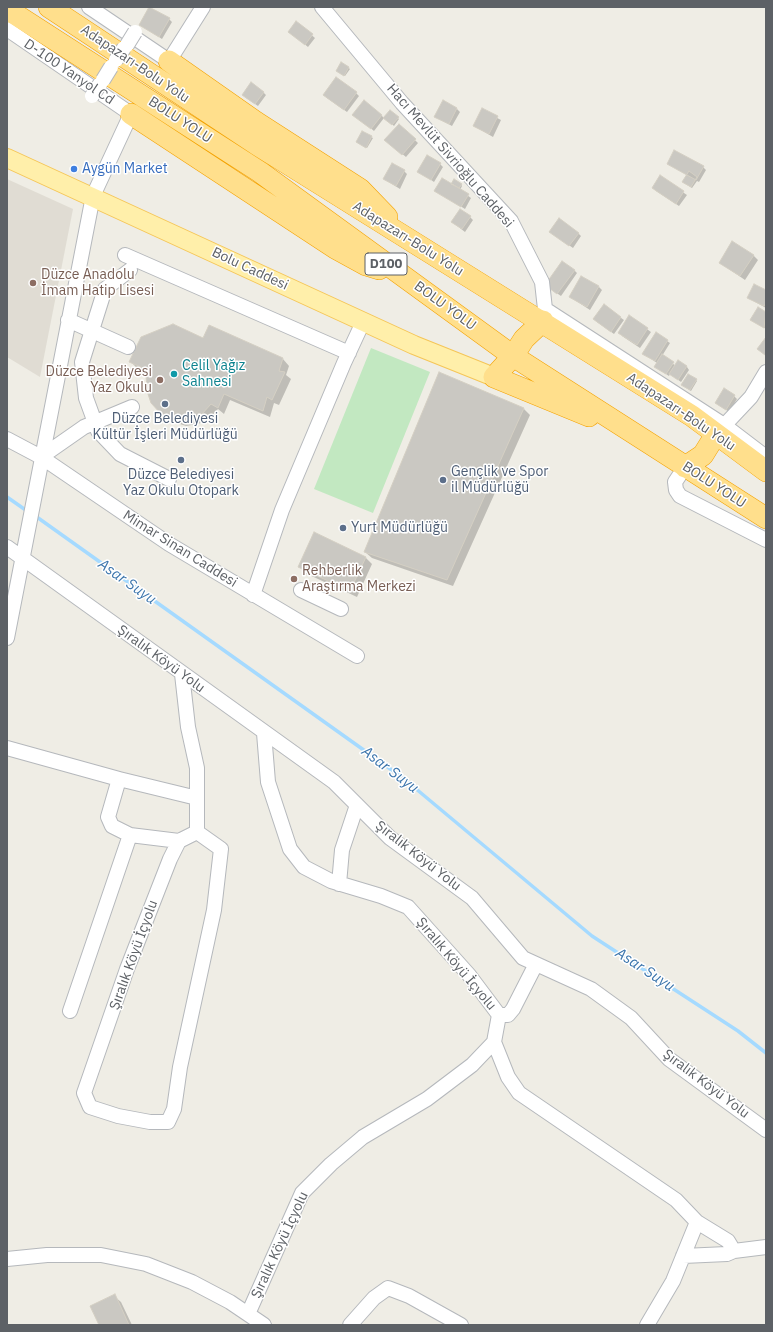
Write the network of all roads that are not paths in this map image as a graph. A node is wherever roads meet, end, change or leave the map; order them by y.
1 (49, 7) edge
2 (89, 7) edge
3 (203, 7) edge
4 (322, 7) edge
5 (7, 9) edge
6 (7, 29) edge
7 (135, 32) dead end
8 (124, 49) junction
9 (169, 60) junction
10 (92, 96) dead end
11 (131, 114) junction
12 (7, 158) edge
13 (93, 196) junction
14 (405, 237) junction
15 (125, 255) dead end
16 (130, 270) dead end
17 (403, 276) junction
18 (544, 315) junction
19 (68, 320) junction
20 (363, 322) junction
21 (92, 331) junction
22 (128, 347) dead end
23 (349, 353) junction
24 (513, 356) junction
25 (766, 372) edge
26 (494, 377) junction
27 (132, 407) dead end
28 (95, 422) junction
29 (720, 429) junction
30 (639, 437) junction
31 (7, 439) edge
32 (41, 457) junction
33 (766, 457) edge
34 (685, 467) junction
35 (766, 471) edge
36 (169, 479) dead end
37 (766, 518) edge
38 (766, 540) edge
39 (7, 547) edge
40 (22, 559) junction
41 (301, 590) dead end
42 (253, 595) junction
43 (341, 609) dead end
44 (7, 638) edge
45 (356, 656) dead end
46 (182, 674) junction
47 (264, 733) junction
48 (7, 748) edge
49 (119, 780) junction
50 (197, 798) junction
51 (357, 805) junction
52 (197, 832) junction
53 (130, 836) junction
54 (179, 841) junction
55 (339, 884) junction
56 (536, 964) junction
57 (70, 1011) dead end
58 (499, 1016) junction
59 (494, 1042) junction
60 (766, 1130) edge
61 (697, 1222) junction
62 (766, 1246) edge
63 (734, 1251) junction
64 (683, 1256) junction
65 (7, 1259) edge
66 (248, 1314) junction
67 (264, 1325) edge
68 (350, 1325) edge
69 (461, 1325) edge
70 (647, 1325) edge

1 - 8 highway, Adapazarı-Bolu Yolu / D100
2 - 9 street
3 - 9 street
4 - 18 street, Hacı Mevlüt Sivrioğlu Caddesi
5 - 17 highway, BOLU YOLU / D100
6 - 11 street, D-100 Yanyol Cd
7 - 8 street, bridge
8 - 10 street, bridge
8 - 14 highway, Adapazarı-Bolu Yolu / D100
9 - 14 highway
11 - 13 street
11 - 17 highway
12 - 13 main road, Bolu Caddesi
13 - 19 street
13 - 20 main road, Bolu Caddesi
14 - 18 highway, Adapazarı-Bolu Yolu / D100
15 - 23 street
16 - 21 street
17 - 24 highway, BOLU YOLU / D100
18 - 24 highway
18 - 29 highway, Adapazarı-Bolu Yolu / D100
19 - 21 street
19 - 32 street
20 - 23 street
20 - 26 main road, Bolu Caddesi
21 - 22 street
21 - 28 street
23 - 42 street
24 - 26 highway
24 - 30 highway, BOLU YOLU / D100
25 - 29 street
26 - 30 highway
27 - 28 street
28 - 32 street
28 - 36 street
29 - 33 street
29 - 34 highway
29 - 35 highway, Adapazarı-Bolu Yolu / D100
30 - 34 highway, BOLU YOLU / D100
31 - 32 street, Mimar Sinan Caddesi
32 - 40 street
32 - 42 street, Mimar Sinan Caddesi
34 - 37 highway, BOLU YOLU / D100
34 - 38 street
39 - 40 street, Şıralık Köyü Yolu
40 - 44 street
40 - 46 street, Şıralık Köyü Yolu
41 - 43 street
42 - 45 street, Mimar Sinan Caddesi
46 - 47 street, Şıralık Köyü Yolu
46 - 50 street
47 - 51 street, Şıralık Köyü Yolu
47 - 55 street, Şıralık Köyü İçyolu
48 - 49 street
49 - 50 street
49 - 53 street
50 - 52 street
51 - 55 street
51 - 56 street, Şıralık Köyü Yolu
52 - 54 street
52 - 54 street, Şıralık Köyü İçyolu
53 - 54 street
53 - 57 street
55 - 58 street, Şıralık Köyü İçyolu
56 - 58 street
56 - 60 street, Şıralık Köyü Yolu
58 - 59 street, Şıralık Köyü İçyolu
59 - 61 street
59 - 66 street, Şıralık Köyü İçyolu
61 - 63 street
61 - 64 street
62 - 63 street
63 - 64 street
64 - 70 street
65 - 66 street, Şıralık Köyü İçyolu
66 - 67 street, Şıralık Köyü İçyolu
68 - 69 street

